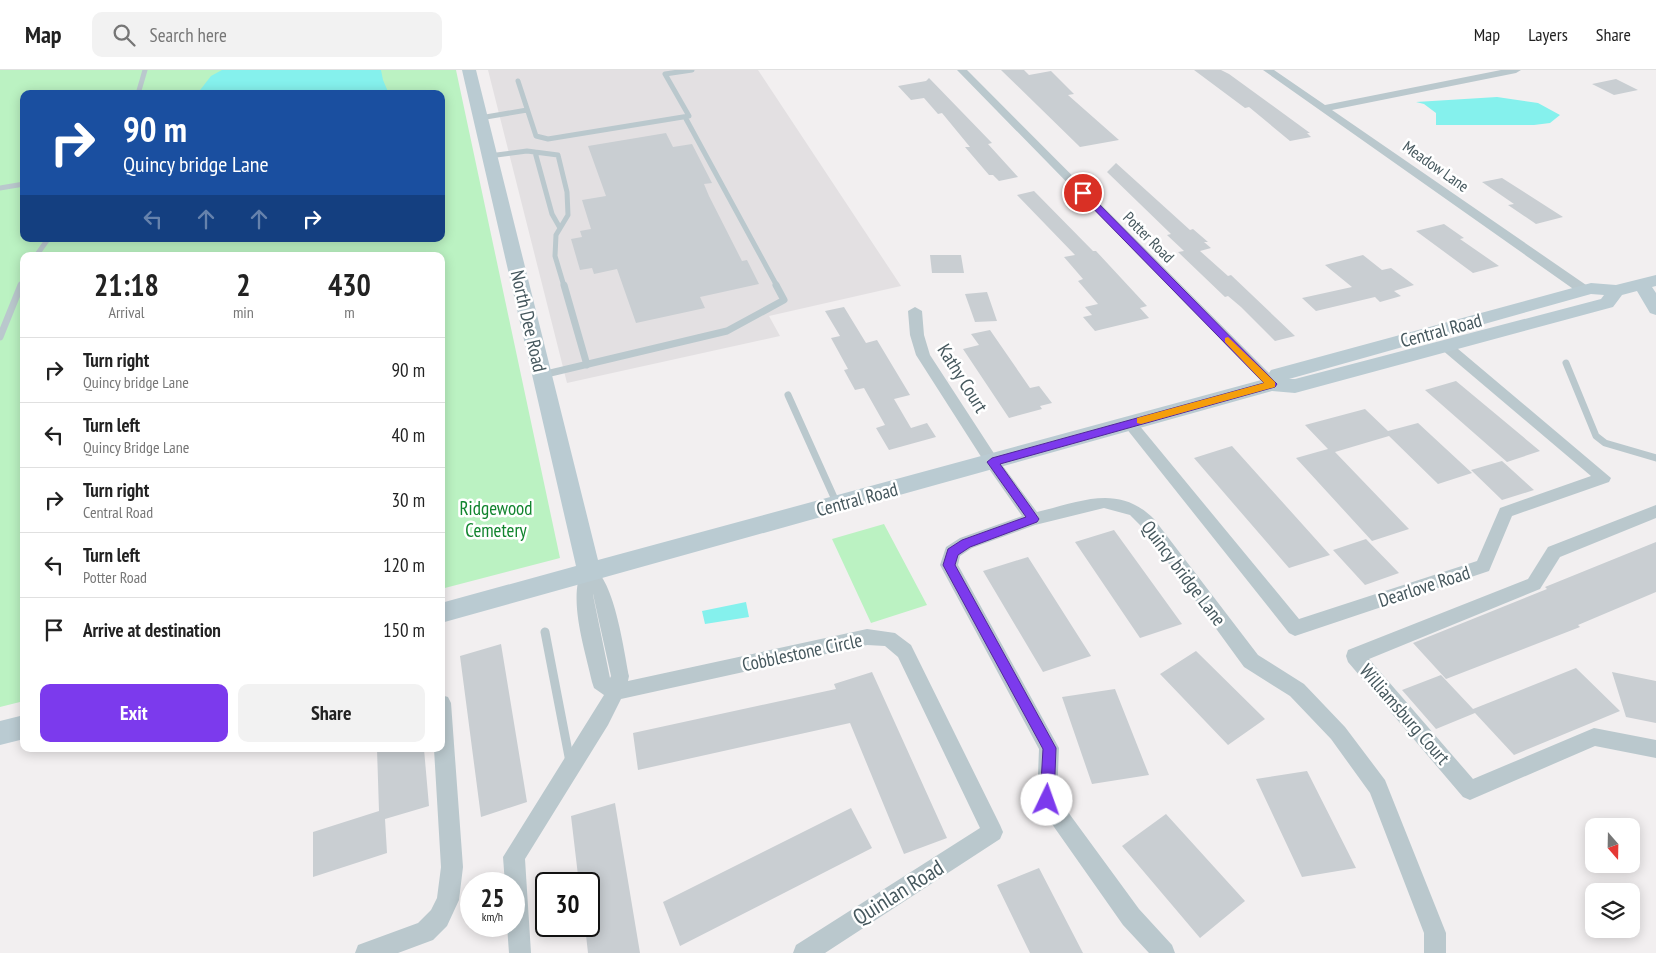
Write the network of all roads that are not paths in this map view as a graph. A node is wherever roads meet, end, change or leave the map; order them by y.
1 (145, 70) edge
2 (469, 70) edge
3 (692, 70) edge
4 (962, 70) edge
5 (1268, 70) edge
6 (1516, 70) edge
7 (518, 81) dead end
8 (139, 90) edge
9 (1324, 108) junction
10 (527, 110) junction
11 (685, 117) junction
12 (480, 118) junction
13 (535, 152) junction
14 (490, 156) junction
15 (20, 185) edge
16 (0, 188) edge
17 (560, 228) junction
18 (1649, 282) edge
19 (20, 288) edge
20 (1584, 290) junction
21 (1616, 291) junction
22 (1656, 308) edge
23 (915, 311) dead end
24 (0, 337) edge
25 (1446, 346) junction
26 (1566, 363) dead end
27 (587, 364) junction
28 (542, 375) junction
29 (1272, 384) junction
30 (788, 396) dead end
31 (1130, 423) junction
32 (1656, 458) edge
33 (992, 462) junction
34 (837, 504) junction
35 (1656, 511) edge
36 (1033, 519) junction
37 (589, 572) junction
38 (445, 612) edge
39 (545, 632) dead end
40 (615, 692) junction
41 (20, 728) edge
42 (0, 733) edge
43 (1656, 749) edge
44 (444, 752) edge
45 (571, 769) junction
46 (992, 832) joint
47 (366, 953) edge
48 (520, 953) edge
49 (804, 953) edge
50 (1164, 953) edge
51 (1435, 953) edge

1 - 8 lane
2 - 12 main road, North Dee Road
3 - 11 lane
4 - 29 street, Potter Road
5 - 9 street, Meadow Lane
6 - 9 street
7 - 10 lane
9 - 20 street, Meadow Lane
10 - 11 lane
10 - 12 lane
11 - 27 lane
12 - 14 main road, North Dee Road
13 - 14 lane
13 - 17 lane
13 - 17 lane
14 - 28 main road, North Dee Road
15 - 16 lane
17 - 27 lane
18 - 21 main road, Central Road
18 - 22 main road
19 - 24 lane
20 - 21 main road, Central Road
20 - 29 main road, Central Road
21 - 25 main road, Central Road
23 - 33 street, Kathy Court
25 - 29 main road, Central Road
25 - 31 street, Dearlove Road
26 - 32 lane
27 - 28 lane
28 - 37 main road, North Dee Road
29 - 31 main road, Central Road
30 - 34 lane
31 - 33 main road, Central Road
33 - 34 main road, Central Road
33 - 36 street
34 - 37 main road, Central Road
35 - 43 street, Williamsburg Court
36 - 50 street, Quincy bridge Lane
36 - 51 street, Quincy bridge Lane
37 - 38 main road, Central Road
37 - 40 street
39 - 45 lane
40 - 45 street
40 - 46 street, Cobblestone Circle
41 - 42 main road
44 - 47 street
45 - 48 street
46 - 49 street, Quinlan Road

